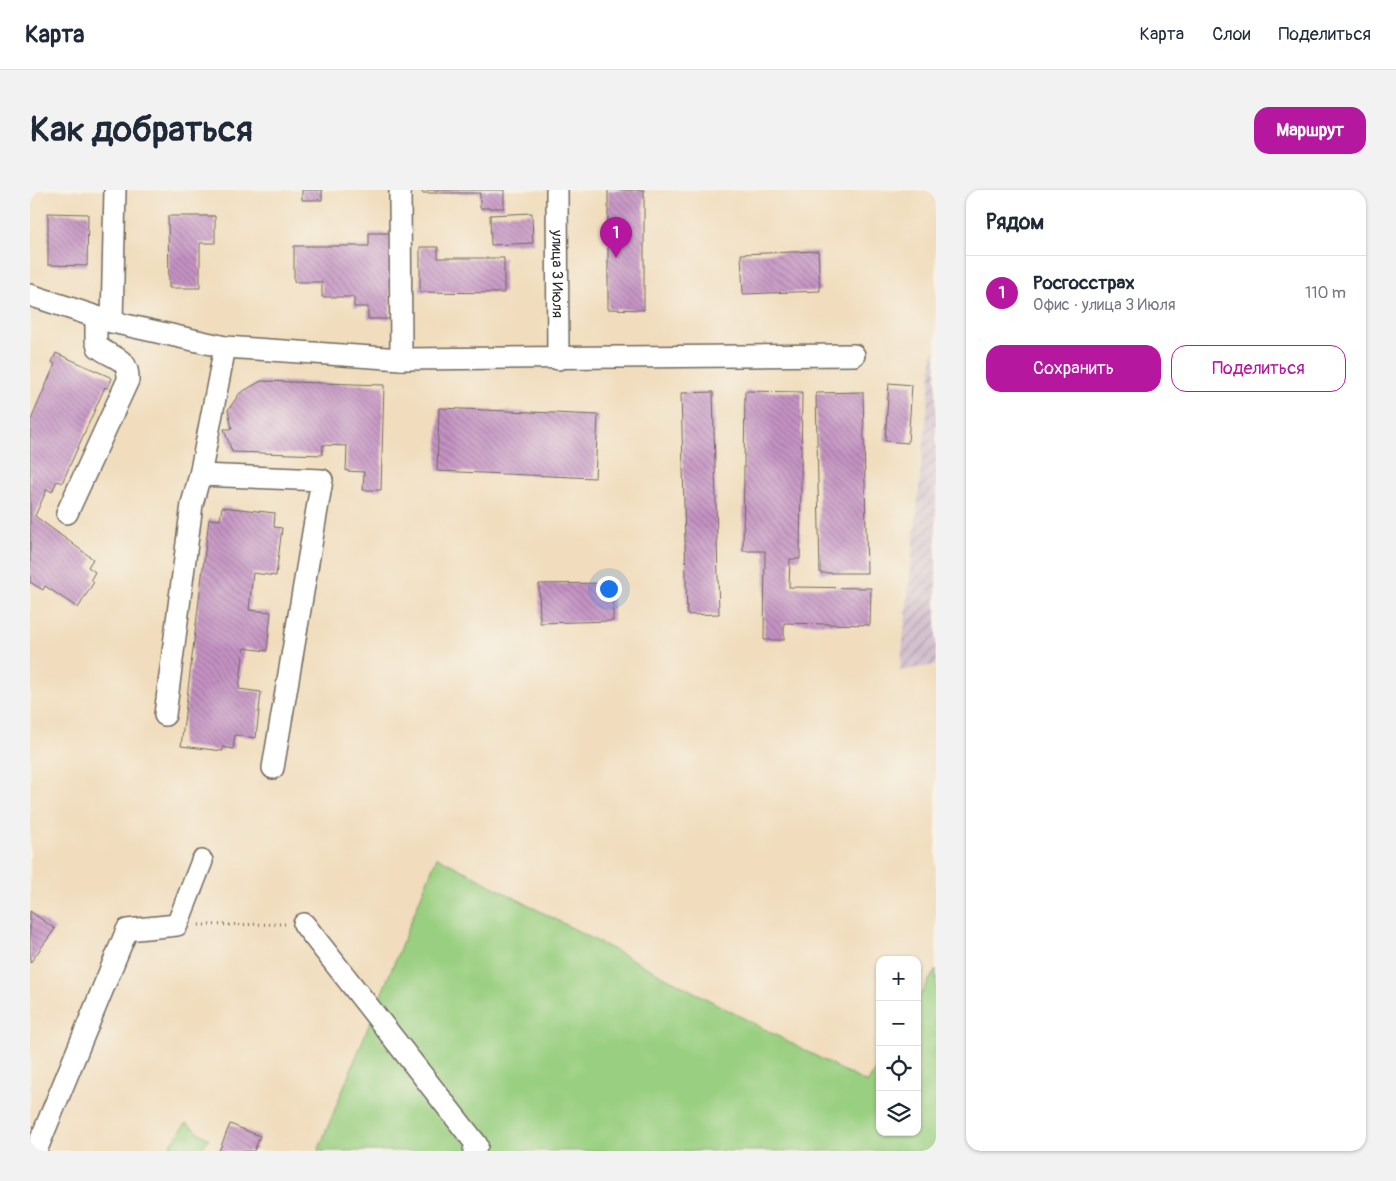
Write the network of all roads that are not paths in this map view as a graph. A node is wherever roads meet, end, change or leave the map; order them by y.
1 (115, 190) edge
2 (400, 190) edge
3 (557, 190) edge
4 (30, 295) edge
5 (104, 319) junction
6 (224, 347) junction
7 (854, 355) dead end
8 (402, 359) junction
9 (558, 359) junction
10 (200, 475) junction
11 (67, 513) dead end
12 (165, 715) dead end
13 (273, 768) dead end
14 (202, 861) dead end
15 (304, 924) road end
16 (39, 1145) edge
17 (479, 1149) edge

1 - 5 street
2 - 8 street
3 - 9 street, улица 3 Июля
4 - 5 street
5 - 6 street
5 - 11 street
6 - 8 street
6 - 10 street
7 - 9 street
8 - 9 street
10 - 12 street
10 - 13 street
14 - 16 street
15 - 17 street

